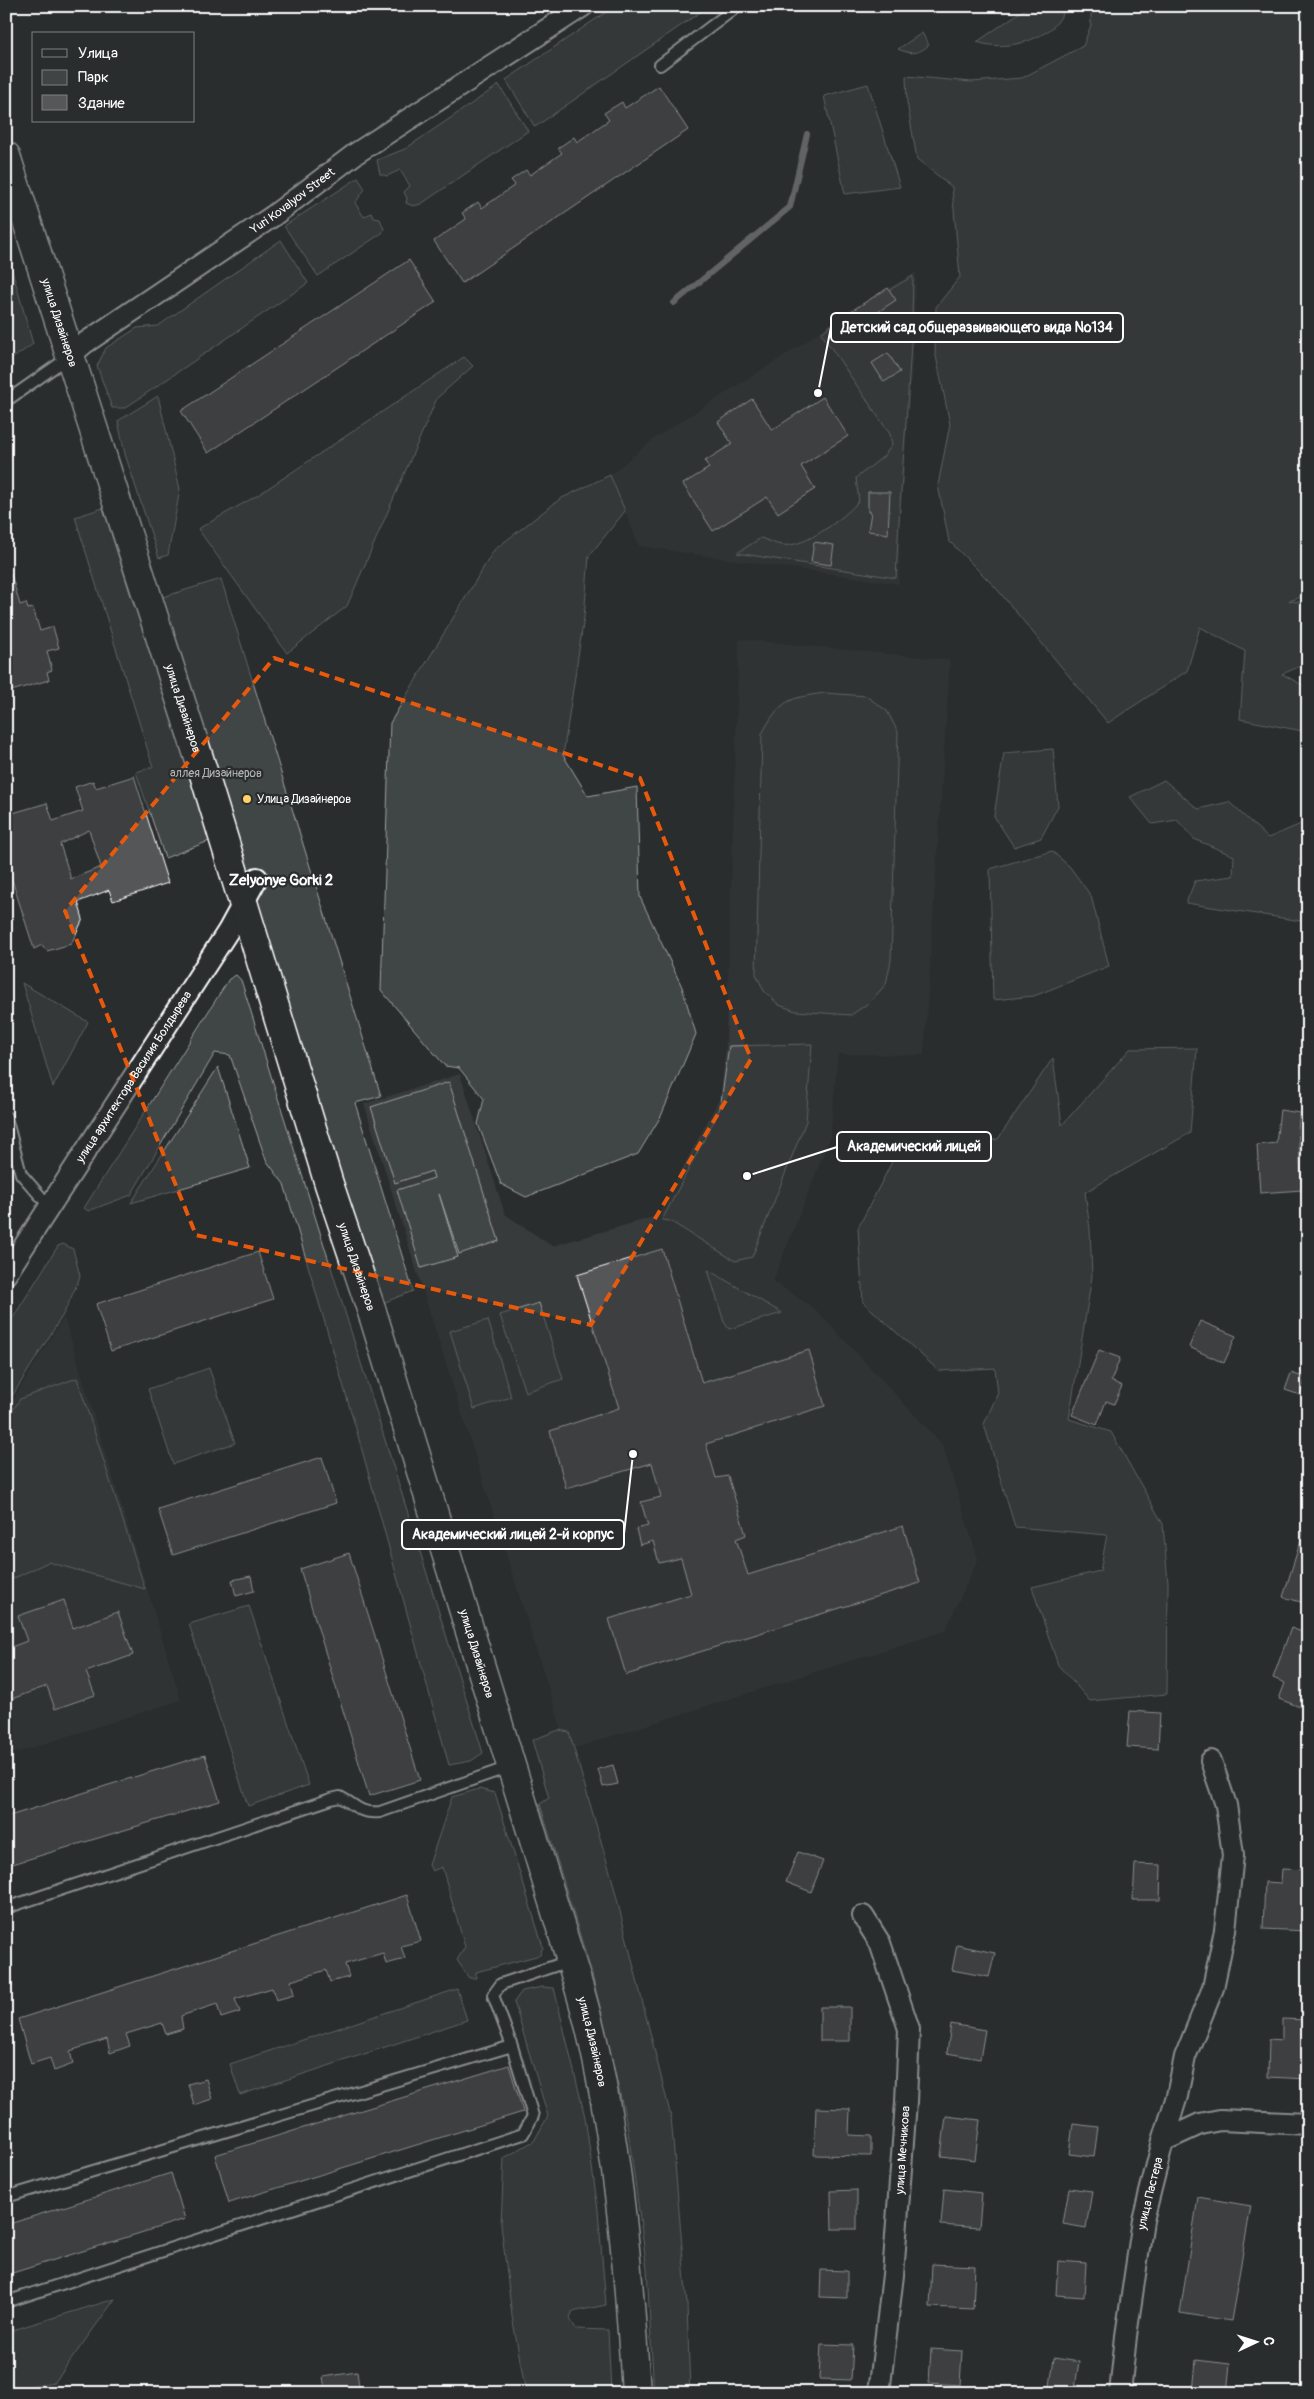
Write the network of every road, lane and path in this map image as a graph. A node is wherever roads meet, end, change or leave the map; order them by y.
1 (582, 6) edge
2 (738, 6) edge
3 (660, 65) dead end
4 (6, 156) edge
5 (71, 355) junction
6 (6, 401) edge
7 (257, 878) dead end
8 (244, 902) junction
9 (6, 1118) edge
10 (48, 1206) junction
11 (6, 1274) edge
12 (1211, 1761) dead end
13 (512, 1766) junction
14 (6, 1908) edge
15 (863, 1916) dead end
16 (571, 1960) junction
17 (512, 2046) junction
18 (1308, 2124) edge
19 (1163, 2141) junction
20 (6, 2197) edge
21 (6, 2302) edge
22 (636, 2393) edge
23 (879, 2393) edge
24 (1120, 2393) edge

1 - 5 street, Yuri Kovalyov Street
2 - 3 lane
4 - 5 street, улица Дизайнеров
5 - 6 lane, Yuri Kovalyov Street
5 - 8 street, улица Дизайнеров
7 - 8 street, улица архитектора Василия Болдырева
8 - 10 street, улица архитектора Василия Болдырева
8 - 13 street, улица Дизайнеров
9 - 10 lane
10 - 11 street, улица архитектора Василия Болдырева
12 - 19 street
13 - 14 lane
13 - 16 street, улица Дизайнеров
15 - 23 street, улица Мечникова
16 - 17 lane
16 - 22 street, улица Дизайнеров
17 - 20 lane
17 - 21 lane
18 - 19 street, улица Пастера
19 - 24 street, улица Пастера

